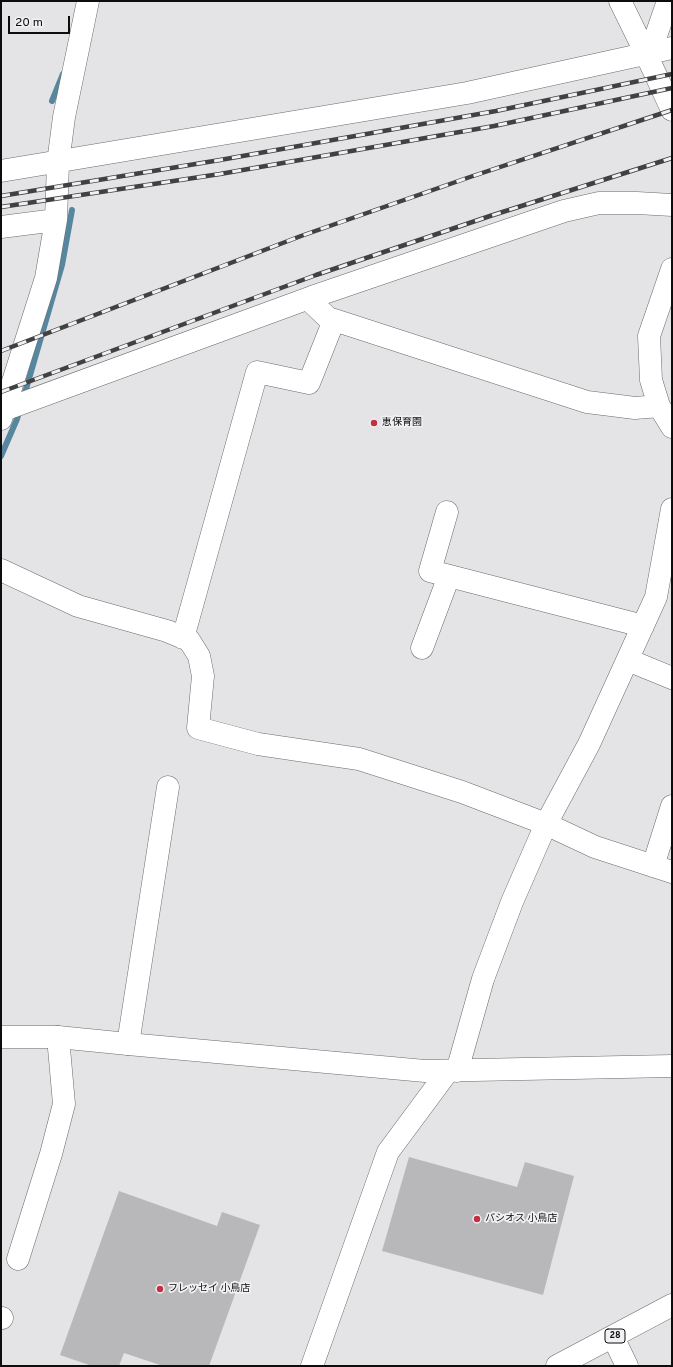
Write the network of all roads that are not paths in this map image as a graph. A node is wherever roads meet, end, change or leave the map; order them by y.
1 (88, 1) edge
2 (620, 1) edge
3 (668, 1) edge
4 (672, 48) edge
5 (648, 54) junction
6 (672, 110) edge
7 (58, 163) junction
8 (1, 172) edge
9 (672, 205) edge
10 (56, 220) junction
11 (1, 227) edge
12 (672, 270) edge
13 (308, 299) junction
14 (334, 320) junction
15 (659, 406) junction
16 (2, 413) edge
17 (672, 427) edge
18 (672, 509) edge
19 (447, 512) dead end
20 (1, 570) edge
21 (449, 576) junction
22 (643, 626) junction
23 (183, 638) junction
24 (422, 648) dead end
25 (628, 660) junction
26 (672, 678) edge
27 (168, 787) dead end
28 (672, 806) edge
29 (546, 824) junction
30 (662, 869) edge
31 (1, 1037) edge
32 (58, 1037) junction
33 (128, 1044) junction
34 (672, 1066) edge
35 (452, 1071) junction
36 (18, 1259) dead end
37 (672, 1305) edge
38 (613, 1338) junction
39 (312, 1366) edge
40 (558, 1366) edge
41 (627, 1366) edge

1 - 7 street
2 - 5 street
3 - 5 street
4 - 5 street
5 - 6 street
5 - 7 street
7 - 8 street
7 - 10 street
9 - 13 street
10 - 11 street
10 - 16 street
12 - 15 street
13 - 14 street
13 - 16 street
14 - 15 street
14 - 23 street
15 - 17 street
18 - 22 street
19 - 21 street
20 - 23 street
21 - 22 street
21 - 24 street
22 - 25 street
23 - 29 street
25 - 26 street
25 - 29 street
27 - 33 street
28 - 30 street
29 - 30 street
29 - 35 street
31 - 32 street
32 - 33 street
32 - 36 street
33 - 35 street
34 - 35 street
35 - 39 street
37 - 38 street, 28
38 - 40 street, 28
38 - 41 street

